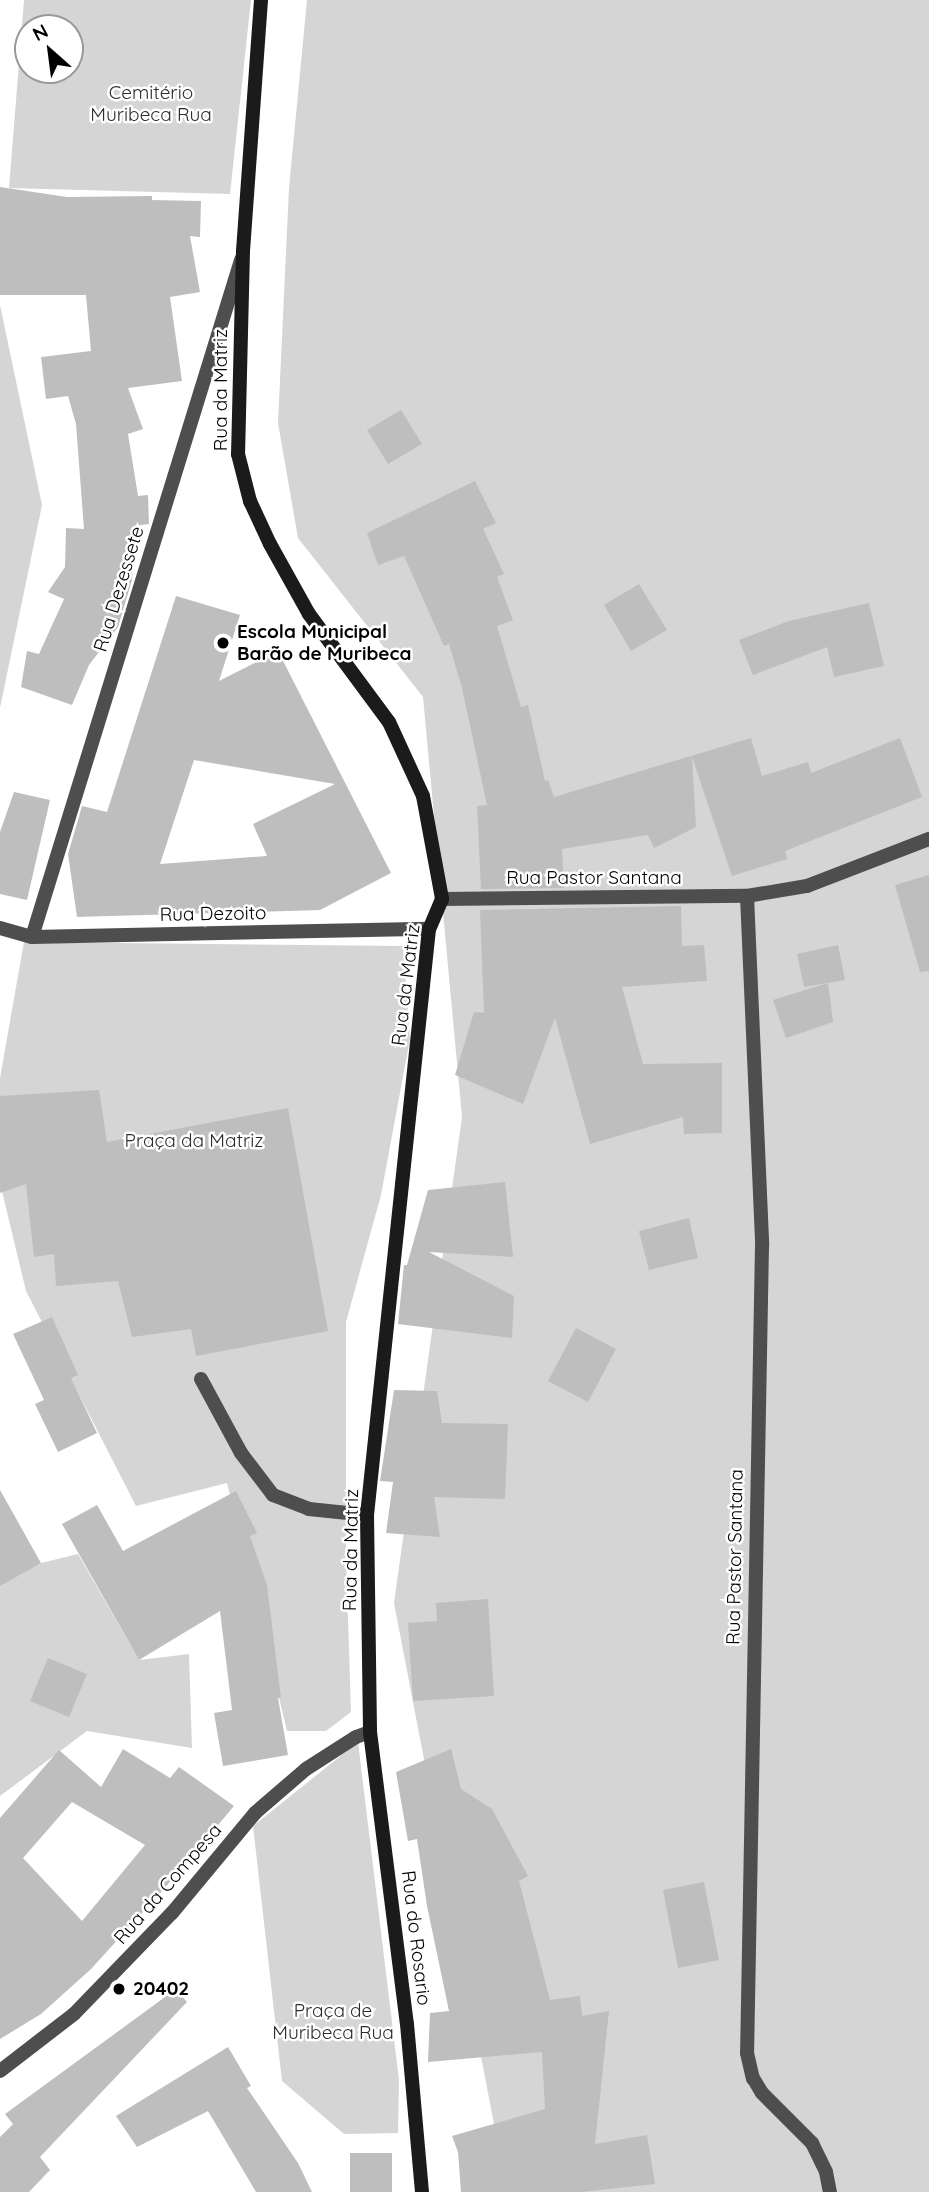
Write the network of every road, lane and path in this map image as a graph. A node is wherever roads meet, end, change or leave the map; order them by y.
1 (261, 0) edge
2 (243, 251) junction
3 (929, 838) edge
4 (747, 896) junction
5 (442, 899) junction
6 (0, 929) edge
7 (429, 929) junction
8 (32, 937) junction
9 (201, 1380) dead end
10 (367, 1515) junction
11 (370, 1732) junction
12 (0, 2071) edge
13 (422, 2192) edge
14 (830, 2192) edge

1 - 2 street, Rua da Matriz
2 - 5 street, Rua da Matriz
2 - 8 street, Rua Dezessete
3 - 4 street, Rua Pastor Santana
4 - 5 street, Rua Pastor Santana
4 - 14 street, Rua Pastor Santana
5 - 7 street, Rua da Matriz
6 - 8 street, Rua Dezoito
7 - 8 street, Rua Dezoito
7 - 10 street, Rua da Matriz
9 - 10 street
10 - 11 street, Rua da Matriz
11 - 12 street, Rua da Compesa
11 - 13 street, Rua do Rosario

